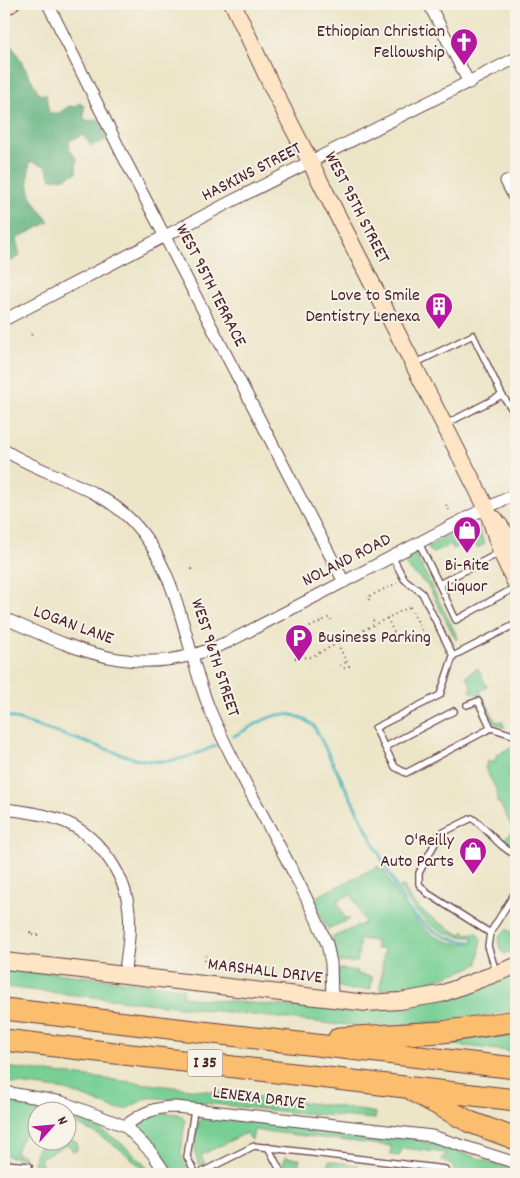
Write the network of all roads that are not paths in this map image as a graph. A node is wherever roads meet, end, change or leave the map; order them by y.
1 (11, 4) edge
2 (48, 4) edge
3 (233, 4) edge
4 (429, 4) edge
5 (4, 7) edge
6 (516, 58) edge
7 (469, 82) junction
8 (310, 163) junction
9 (506, 181) dead end
10 (516, 201) edge
11 (166, 237) junction
12 (4, 320) edge
13 (413, 364) junction
14 (502, 395) junction
15 (516, 415) edge
16 (444, 425) junction
17 (4, 450) edge
18 (516, 494) edge
19 (487, 509) junction
20 (419, 543) junction
21 (508, 550) edge
22 (392, 558) junction
23 (344, 582) junction
24 (439, 584) junction
25 (516, 585) edge
26 (4, 618) edge
27 (516, 624) edge
28 (191, 655) junction
29 (453, 656) junction
30 (467, 705) dead end
31 (454, 711) dead end
32 (491, 728) junction
33 (516, 736) edge
34 (385, 747) junction
35 (4, 809) edge
36 (516, 855) edge
37 (516, 891) edge
38 (490, 933) junction
39 (4, 961) edge
40 (516, 966) edge
41 (496, 974) junction
42 (124, 976) junction
43 (332, 1000) junction
44 (4, 1009) edge
45 (516, 1021) edge
46 (4, 1040) edge
47 (284, 1042) junction
48 (516, 1068) edge
49 (406, 1087) junction
50 (4, 1092) edge
51 (516, 1100) edge
52 (194, 1110) junction
53 (125, 1126) junction
54 (516, 1139) edge
55 (268, 1147) junction
56 (516, 1163) edge
57 (4, 1164) edge
58 (29, 1166) dead end
59 (166, 1174) edge
60 (197, 1174) edge
61 (282, 1174) edge
62 (448, 1174) edge

1 - 5 main road
2 - 11 street, WEST 95TH TERRACE
3 - 8 main road, WEST 95TH STREET
4 - 7 street
6 - 7 street, HASKINS STREET
7 - 8 street, HASKINS STREET
8 - 11 street, HASKINS STREET
8 - 13 main road, WEST 95TH STREET
9 - 10 street
11 - 12 street, HASKINS STREET
11 - 23 street, WEST 95TH TERRACE
13 - 14 lane
13 - 16 main road, WEST 95TH STREET
14 - 15 lane
14 - 16 lane
16 - 19 main road, WEST 95TH STREET
17 - 28 street, WEST 96TH STREET
18 - 19 street, NOLAND ROAD
19 - 20 street, NOLAND ROAD
19 - 21 main road, WEST 95TH STREET
20 - 22 street, NOLAND ROAD
20 - 24 lane
21 - 24 lane
21 - 25 main road, WEST 95TH STREET
22 - 23 street, NOLAND ROAD
22 - 29 lane
23 - 28 street, NOLAND ROAD
24 - 25 lane
26 - 28 street, LOGAN LANE
27 - 29 lane
28 - 43 street, WEST 96TH STREET
29 - 34 lane
30 - 32 lane
31 - 34 lane
32 - 33 lane
32 - 34 lane
35 - 42 street
36 - 38 lane
37 - 38 lane
38 - 41 lane
39 - 42 main road, MARSHALL DRIVE
40 - 41 main road, MARSHALL DRIVE
41 - 43 main road, MARSHALL DRIVE
42 - 43 main road, MARSHALL DRIVE
44 - 47 highway, I 35
45 - 47 highway
46 - 49 highway, I 35
47 - 48 highway, I 35
49 - 51 highway, I 35
49 - 54 highway
50 - 53 street
52 - 53 street, LENEXA DRIVE
52 - 56 street, LENEXA DRIVE
52 - 60 lane
53 - 59 street
55 - 60 lane
55 - 61 lane
55 - 62 lane
57 - 58 lane

